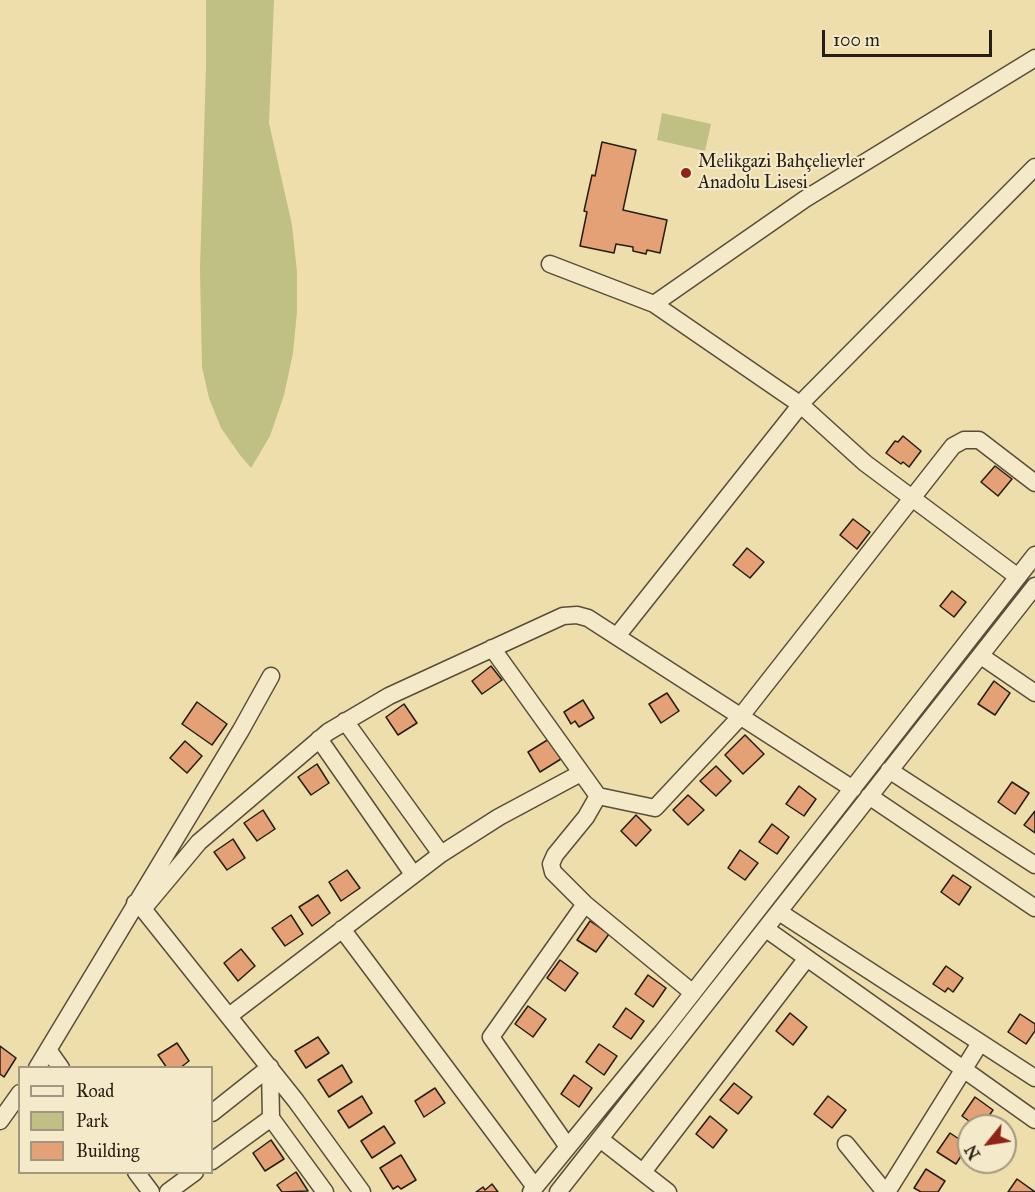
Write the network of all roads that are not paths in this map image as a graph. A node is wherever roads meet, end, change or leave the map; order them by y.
1 (1035, 58) edge
2 (1035, 167) edge
3 (550, 264) dead end
4 (654, 304) junction
5 (801, 405) junction
6 (1035, 483) edge
7 (912, 498) junction
8 (1035, 555) edge
9 (1018, 577) junction
10 (1035, 586) edge
11 (617, 636) junction
12 (492, 648) junction
13 (981, 656) junction
14 (271, 676) dead end
15 (1035, 693) edge
16 (741, 716) junction
17 (345, 721) junction
18 (319, 739) junction
19 (889, 770) junction
20 (581, 773) junction
21 (853, 789) junction
22 (598, 796) junction
23 (869, 796) junction
24 (441, 854) junction
25 (1035, 865) edge
26 (413, 874) junction
27 (585, 904) junction
28 (139, 906) junction
29 (1035, 908) edge
30 (779, 912) junction
31 (342, 929) junction
32 (766, 929) junction
33 (807, 958) junction
34 (693, 993) junction
35 (229, 1016) junction
36 (980, 1042) junction
37 (49, 1051) junction
38 (38, 1066) edge
39 (60, 1066) edge
40 (270, 1067) junction
41 (964, 1069) junction
42 (1035, 1078) edge
43 (18, 1096) edge
44 (213, 1112) edge
45 (271, 1118) junction
46 (1035, 1120) edge
47 (0, 1121) edge
48 (600, 1139) junction
49 (846, 1143) dead end
50 (568, 1146) junction
51 (213, 1160) edge
52 (643, 1172) junction
53 (137, 1174) edge
54 (194, 1174) edge
55 (533, 1190) edge
56 (151, 1192) edge
57 (168, 1192) edge
58 (325, 1192) edge
59 (362, 1192) edge
60 (558, 1192) edge
61 (668, 1192) edge
62 (886, 1192) edge

1 - 4 street
2 - 5 street
3 - 4 street
4 - 5 street
5 - 7 street
5 - 11 street
6 - 7 street
7 - 9 street
7 - 16 street
8 - 9 street
9 - 21 street
10 - 13 street
11 - 12 street
11 - 16 street
12 - 17 street
12 - 20 street
13 - 15 street
13 - 19 street
14 - 28 street
16 - 21 street
16 - 22 street
17 - 18 street
17 - 24 street
18 - 26 street
18 - 28 street
19 - 23 street
19 - 25 street
20 - 22 street
20 - 24 street
21 - 34 street
22 - 27 street
23 - 29 street
23 - 30 street
24 - 26 street
26 - 31 street
27 - 34 street
27 - 50 street
28 - 35 street
28 - 37 street
30 - 32 street
30 - 36 street
31 - 35 street
31 - 55 street
32 - 33 street
32 - 48 street
33 - 41 street
33 - 52 street
34 - 50 street
35 - 40 street
36 - 41 street
36 - 42 street
37 - 38 street
37 - 39 street
40 - 44 street
40 - 45 street
40 - 59 street
41 - 46 street
41 - 62 street
43 - 47 street
45 - 51 street
45 - 58 street
48 - 52 street
48 - 60 street
49 - 62 street
50 - 55 street
52 - 61 street
53 - 56 street
54 - 57 street

